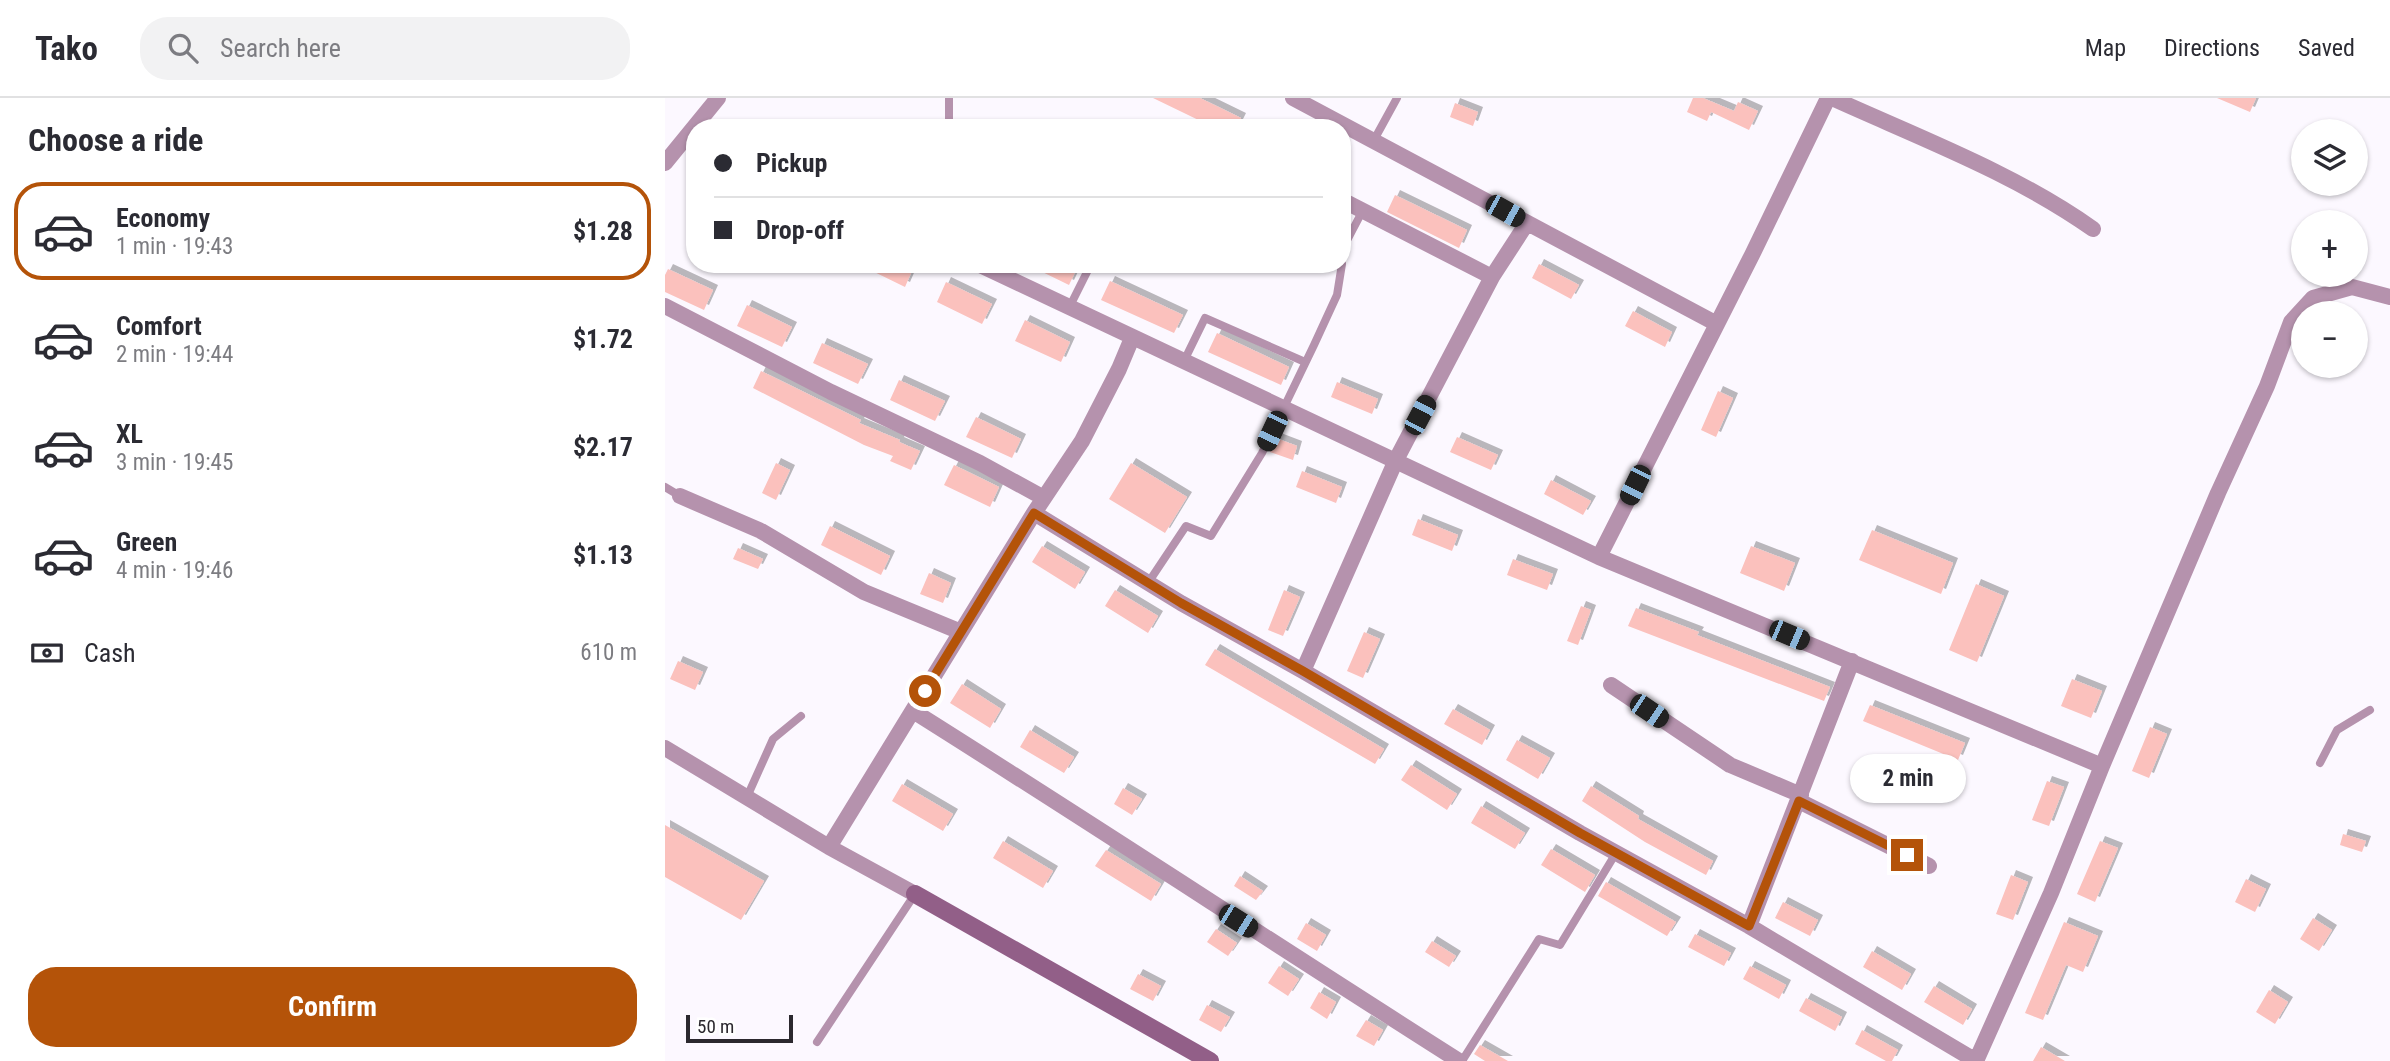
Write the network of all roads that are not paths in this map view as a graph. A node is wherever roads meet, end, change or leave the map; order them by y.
1 (718, 98) edge
2 (949, 98) edge
3 (1293, 98) edge
4 (1397, 98) edge
5 (1830, 98) edge
6 (702, 119) edge
7 (949, 119) edge
8 (1334, 119) edge
9 (1351, 128) edge
10 (686, 139) edge
11 (1374, 140) junction
12 (665, 163) edge
13 (1351, 205) edge
14 (1363, 211) junction
15 (1527, 223) junction
16 (2093, 229) dead end
17 (1351, 233) edge
18 (997, 273) edge
19 (1086, 273) edge
20 (1340, 273) edge
21 (1492, 277) junction
22 (2390, 297) edge
23 (665, 306) edge
24 (1069, 308) junction
25 (1717, 324) junction
26 (1132, 338) junction
27 (1183, 362) junction
28 (1305, 362) junction
29 (1282, 409) junction
30 (1396, 460) junction
31 (665, 487) edge
32 (680, 496) joint
33 (1044, 498) junction
34 (1034, 513) junction
35 (1599, 557) junction
36 (1148, 584) junction
37 (961, 632) junction
38 (1852, 662) junction
39 (1303, 671) junction
40 (1611, 685) dead end
41 (2370, 710) dead end
42 (913, 711) junction
43 (801, 716) dead end
44 (665, 748) edge
45 (2320, 763) dead end
46 (2102, 766) junction
47 (747, 797) junction
48 (1800, 798) junction
49 (829, 847) junction
50 (1616, 853) junction
51 (1929, 866) dead end
52 (915, 894) junction
53 (1749, 926) junction
54 (817, 1042) dead end
55 (1210, 1061) edge
56 (1461, 1061) edge
57 (1976, 1061) edge

1 - 6 street
2 - 7 lane
3 - 8 street
4 - 11 lane
5 - 16 street
5 - 25 street
9 - 11 street
10 - 12 street
11 - 15 street
13 - 14 street
14 - 17 lane
14 - 21 street
15 - 21 street
15 - 25 street
18 - 24 street
19 - 24 lane
20 - 28 lane
21 - 30 street
22 - 46 street
23 - 33 street
24 - 26 street
25 - 35 street
26 - 27 street
26 - 33 street
27 - 28 lane
27 - 29 street
28 - 29 lane
29 - 30 street
29 - 36 lane
30 - 35 street
30 - 39 street
31 - 32 lane
32 - 37 street
33 - 34 street
34 - 36 street
34 - 37 street
35 - 38 street
36 - 39 street
37 - 42 street
38 - 46 street
38 - 48 street
39 - 50 street
40 - 48 street
41 - 45 lane
42 - 49 street
42 - 56 street
43 - 47 lane
44 - 47 street
46 - 57 street
47 - 49 street
48 - 51 street
48 - 53 street
49 - 52 street
50 - 53 street
50 - 56 lane
52 - 54 lane
52 - 55 street
53 - 57 street

